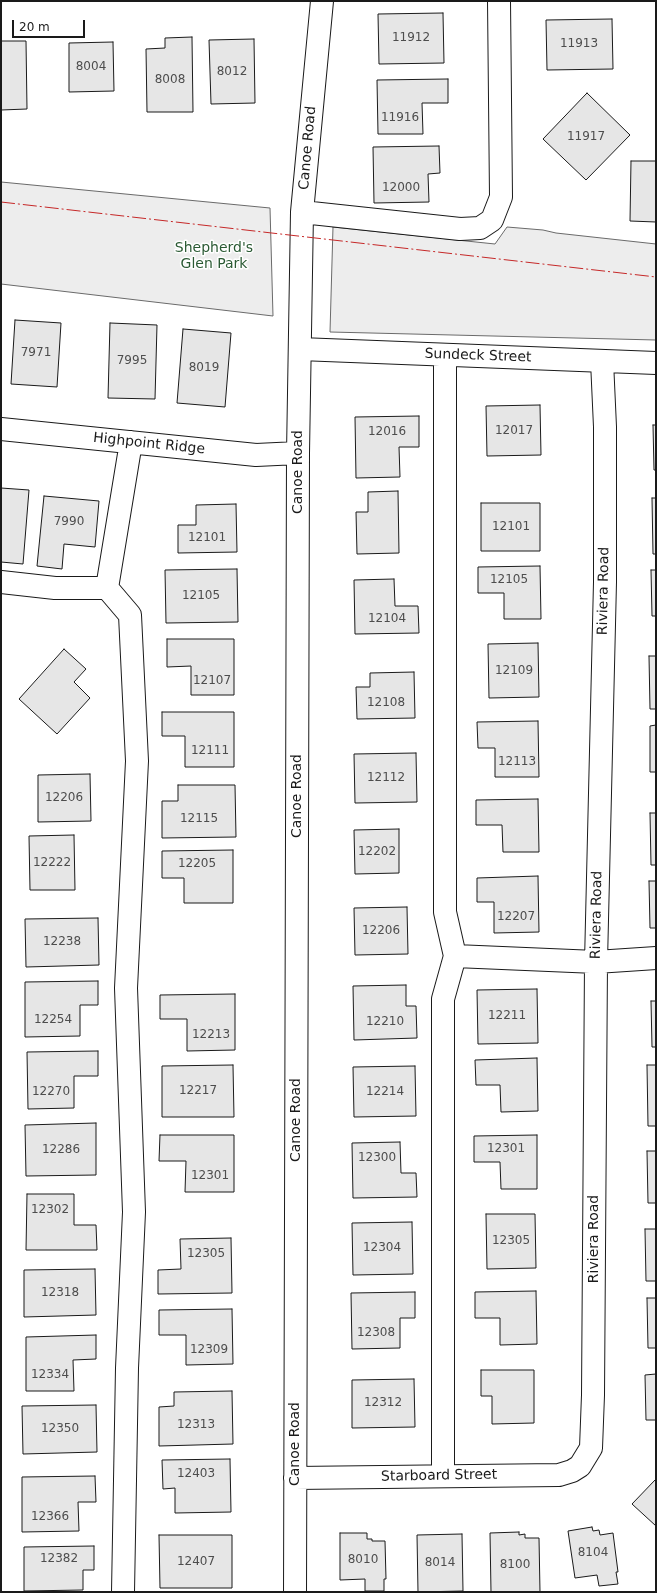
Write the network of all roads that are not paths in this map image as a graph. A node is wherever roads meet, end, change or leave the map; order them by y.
1 (322, 1) edge
2 (499, 1) edge
3 (302, 212) junction
4 (300, 349) junction
5 (446, 355) junction
6 (602, 362) junction
7 (656, 363) edge
8 (1, 429) edge
9 (131, 442) junction
10 (298, 453) junction
11 (1, 582) edge
12 (107, 588) junction
13 (455, 956) junction
14 (656, 958) edge
15 (596, 962) junction
16 (580, 1466) joint
17 (443, 1476) junction
18 (295, 1478) junction
19 (123, 1592) edge
20 (294, 1592) edge

1 - 3 street, Canoe Road
2 - 3 street
3 - 4 street, Canoe Road
4 - 5 street, Sundeck Street
4 - 10 street, Canoe Road
5 - 6 street, Sundeck Street
5 - 13 street
6 - 7 street, Sundeck Street
6 - 15 street, Riviera Road
8 - 9 street, Highpoint Ridge
9 - 10 street, Highpoint Ridge
9 - 12 street
10 - 18 street, Canoe Road
11 - 12 street
12 - 19 street
13 - 15 street
13 - 17 street
14 - 15 street
15 - 16 street, Riviera Road
16 - 17 street, Starboard Street
17 - 18 street, Starboard Street
18 - 20 street, Canoe Road

